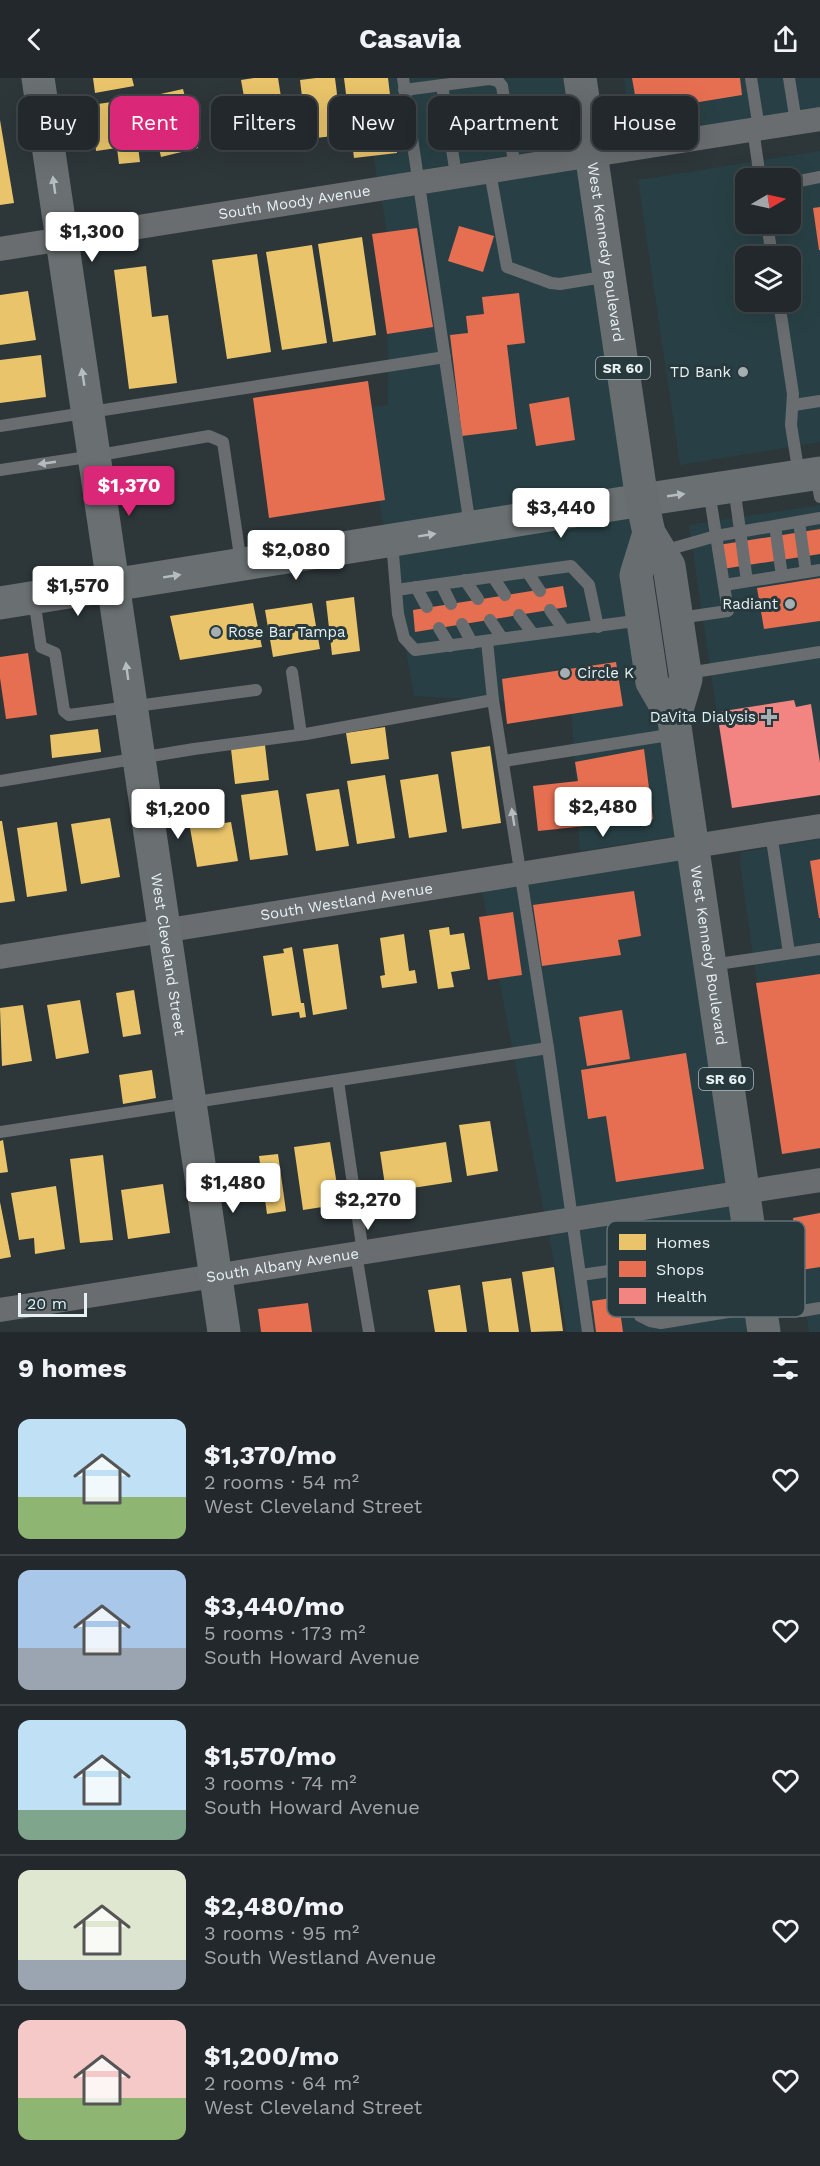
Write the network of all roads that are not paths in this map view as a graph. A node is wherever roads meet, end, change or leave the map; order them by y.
1 (38, 78) edge
2 (580, 78) edge
3 (751, 78) edge
4 (789, 78) edge
5 (403, 84) edge
6 (442, 85) junction
7 (820, 119) edge
8 (796, 122) junction
9 (756, 129) junction
10 (591, 156) junction
11 (515, 168) junction
12 (759, 168) edge
13 (490, 172) junction
14 (456, 175) junction
15 (820, 177) edge
16 (801, 181) edge
17 (419, 183) junction
18 (62, 239) junction
19 (0, 249) edge
20 (609, 276) junction
21 (780, 312) edge
22 (445, 357) junction
23 (820, 401) edge
24 (794, 405) junction
25 (88, 412) junction
26 (0, 426) edge
27 (94, 456) junction
28 (0, 470) edge
29 (814, 480) edge
30 (721, 488) junction
31 (642, 500) junction
32 (820, 518) edge
33 (799, 522) junction
34 (775, 526) junction
35 (471, 528) junction
36 (740, 532) junction
37 (716, 536) junction
38 (392, 540) junction
39 (655, 542) junction
40 (241, 564) junction
41 (820, 570) edge
42 (806, 572) junction
43 (528, 573) junction
44 (782, 576) junction
45 (493, 577) junction
46 (465, 580) junction
47 (747, 581) junction
48 (441, 584) junction
49 (114, 585) junction
50 (724, 585) junction
51 (416, 587) junction
52 (396, 590) junction
53 (540, 591) dead end
54 (505, 595) dead end
55 (34, 598) junction
56 (478, 599) dead end
57 (0, 603) edge
58 (452, 604) dead end
59 (427, 607) dead end
60 (550, 610) dead end
61 (519, 615) dead end
62 (678, 619) junction
63 (490, 620) dead end
64 (643, 620) junction
65 (462, 624) dead end
66 (598, 627) junction
67 (439, 628) dead end
68 (564, 630) junction
69 (533, 634) junction
70 (502, 639) junction
71 (487, 641) junction
72 (472, 643) junction
73 (450, 646) junction
74 (820, 652) edge
75 (292, 672) dead end
76 (685, 673) junction
77 (256, 690) dead end
78 (493, 700) junction
79 (133, 708) junction
80 (675, 727) junction
81 (301, 735) junction
82 (140, 758) junction
83 (504, 761) junction
84 (0, 781) edge
85 (820, 825) edge
86 (771, 833) junction
87 (692, 845) junction
88 (521, 873) junction
89 (165, 931) junction
90 (820, 949) edge
91 (789, 953) junction
92 (0, 957) edge
93 (709, 965) junction
94 (548, 1048) junction
95 (338, 1080) junction
96 (190, 1103) junction
97 (0, 1132) edge
98 (820, 1180) edge
99 (743, 1192) junction
100 (573, 1219) junction
101 (747, 1221) edge
102 (359, 1254) junction
103 (607, 1271) edge
104 (581, 1275) junction
105 (216, 1277) junction
106 (820, 1308) edge
107 (0, 1310) edge
108 (805, 1310) edge
109 (642, 1317) edge
110 (698, 1317) edge
111 (781, 1317) edge
112 (763, 1322) edge
113 (224, 1332) edge
114 (369, 1332) edge
115 (588, 1332) edge

18 -> 1 main road, West Cleveland Street
2 - 10 main road, West Kennedy Boulevard / SR 60
3 - 9 lane
4 - 8 lane
5 - 6 lane
5 - 17 lane
6 - 11 lane
6 - 14 lane
7 - 8 street, South Moody Avenue
8 - 9 street, South Moody Avenue
9 - 10 street, South Moody Avenue
9 - 12 lane
10 - 11 street, South Moody Avenue
10 - 20 main road, West Kennedy Boulevard / SR 60
11 - 13 street, South Moody Avenue
13 - 14 street, South Moody Avenue
13 - 20 lane
14 - 17 street, South Moody Avenue
15 - 16 lane
17 - 18 street, South Moody Avenue
17 - 22 lane
18 - 19 street, South Moody Avenue
25 -> 18 main road, West Cleveland Street
20 - 31 main road, West Kennedy Boulevard / SR 60
21 - 24 lane
22 - 25 lane
22 - 35 lane
23 - 24 lane
24 - 29 lane
25 - 26 lane
25 - 27 main road, West Cleveland Street
27 -> 28 lane
27 - 40 lane
27 - 49 main road, West Cleveland Street
29 - 30 main road
31 -> 30 main road
30 - 36 lane
30 - 37 lane
31 - 35 main road
31 - 39 main road, West Kennedy Boulevard / SR 60
32 - 33 lane
33 - 34 lane
33 - 42 lane
34 - 36 lane
34 - 44 lane
38 -> 35 main road
36 - 37 lane
36 - 47 lane
37 - 39 lane
37 - 50 lane
38 - 40 main road
38 - 52 lane
39 - 62 main road, West Kennedy Boulevard / SR 60
39 - 64 main road, West Kennedy Boulevard / SR 60
49 -> 40 main road
41 - 42 lane
42 - 44 lane
43 - 45 lane
43 - 53 lane
43 - 66 lane
44 - 47 lane
45 - 46 lane
45 - 54 lane
46 - 48 lane
46 - 56 lane
47 - 50 lane
48 - 51 lane
48 - 58 lane
49 - 55 main road
79 -> 49 main road, West Cleveland Street
50 - 62 lane
51 - 52 lane
51 - 59 lane
52 - 73 lane
55 - 57 main road
55 - 79 lane
60 - 68 lane
61 - 69 lane
62 - 76 main road, West Kennedy Boulevard / SR 60
63 - 70 lane
64 - 66 lane
64 - 80 main road, West Kennedy Boulevard / SR 60
65 - 72 lane
66 - 68 lane
67 - 73 lane
68 - 69 lane
69 - 70 lane
70 - 71 lane
71 - 72 lane
71 - 78 lane
72 - 73 lane
74 - 76 lane
75 - 81 lane
76 - 80 main road, West Kennedy Boulevard / SR 60
77 - 79 lane
78 - 81 lane
78 - 83 lane
79 - 82 main road, West Cleveland Street
80 - 83 lane
80 - 87 main road, West Kennedy Boulevard / SR 60
81 - 82 lane
82 - 84 lane
82 - 89 main road, West Cleveland Street
88 -> 83 lane
85 - 86 street, South Westland Avenue
86 - 87 street, South Westland Avenue
86 - 91 lane
87 - 88 street, South Westland Avenue
87 - 93 main road, West Kennedy Boulevard / SR 60
88 - 89 street, South Westland Avenue
88 - 94 lane
89 - 92 street, South Westland Avenue
89 - 96 main road, West Cleveland Street
90 - 91 lane
91 - 93 lane
93 - 99 main road, West Kennedy Boulevard / SR 60
94 - 95 lane
94 - 100 lane
95 - 96 lane
95 - 102 lane
96 - 97 lane
96 - 105 main road, West Cleveland Street
98 - 99 street, South Albany Avenue
99 - 100 street, South Albany Avenue
99 - 101 main road, West Kennedy Boulevard / SR 60
100 - 102 street, South Albany Avenue
100 - 104 lane
102 - 105 street, South Albany Avenue
102 - 114 lane
103 - 104 lane
104 - 115 lane
105 - 107 street, South Albany Avenue
105 - 113 main road, West Cleveland Street
106 - 108 lane
109 - 110 lane
111 - 112 lane

